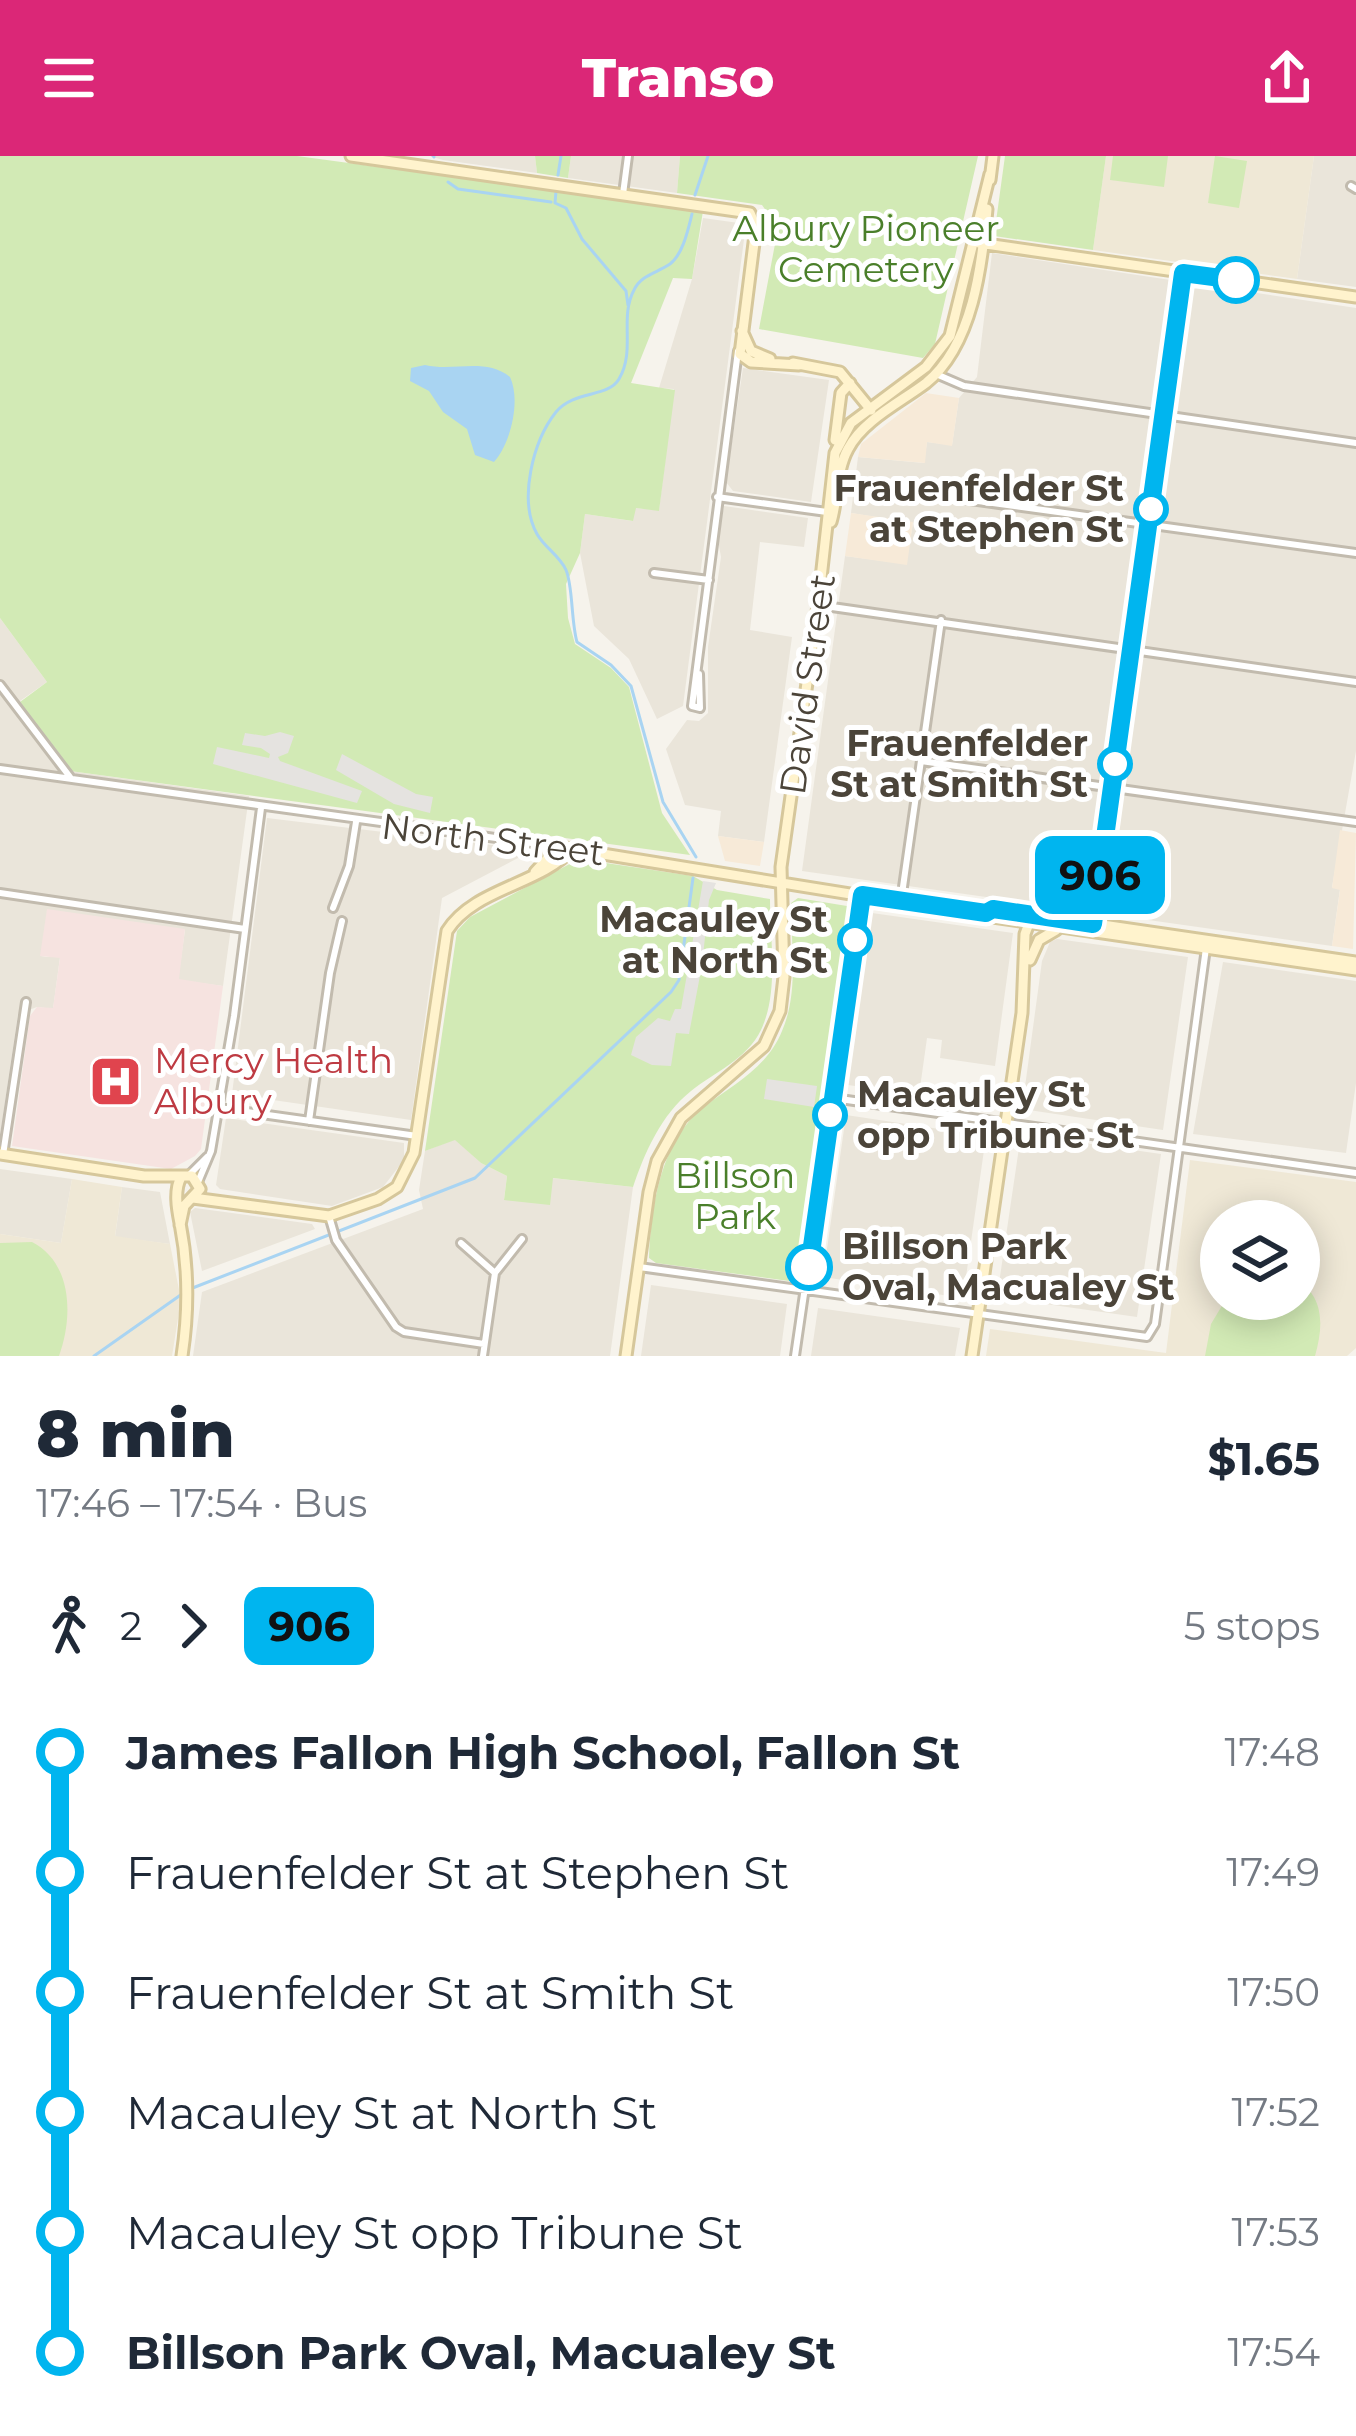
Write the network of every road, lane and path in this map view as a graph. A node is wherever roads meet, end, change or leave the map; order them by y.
1 (351, 156) edge
2 (628, 156) edge
3 (993, 156) edge
4 (622, 194) junction
5 (979, 243) junction
6 (1183, 273) junction
7 (1356, 297) edge
8 (743, 349) junction
9 (936, 374) junction
10 (850, 383) junction
11 (869, 408) junction
12 (1164, 415) junction
13 (878, 419) junction
14 (1356, 443) edge
15 (834, 458) junction
16 (839, 482) junction
17 (717, 496) junction
18 (827, 512) junction
19 (1149, 523) junction
20 (827, 536) junction
21 (1356, 553) edge
22 (654, 572) dead end
23 (709, 580) junction
24 (818, 605) junction
25 (941, 620) junction
26 (1131, 649) junction
27 (1356, 682) edge
28 (1, 688) edge
29 (692, 706) dead end
30 (921, 761) junction
31 (0, 769) edge
32 (70, 777) junction
33 (1112, 788) junction
34 (261, 808) junction
35 (356, 821) junction
36 (1356, 823) edge
37 (553, 846) junction
38 (572, 849) junction
39 (535, 872) junction
40 (781, 882) junction
41 (0, 893) edge
42 (862, 895) junction
43 (901, 901) junction
44 (333, 908) dead end
45 (342, 920) dead end
46 (1031, 920) junction
47 (1093, 924) junction
48 (1071, 928) junction
49 (245, 929) junction
50 (1206, 948) junction
51 (1028, 963) junction
52 (1356, 963) edge
53 (26, 1002) dead end
54 (832, 1098) junction
55 (218, 1108) junction
56 (309, 1120) junction
57 (1004, 1121) junction
58 (417, 1136) junction
59 (1178, 1145) junction
60 (2, 1155) edge
61 (1356, 1173) edge
62 (188, 1188) junction
63 (329, 1222) junction
64 (522, 1239) dead end
65 (461, 1243) dead end
66 (638, 1267) junction
67 (495, 1274) junction
68 (805, 1291) junction
69 (978, 1315) junction
70 (484, 1344) junction
71 (182, 1356) edge
72 (483, 1356) edge
73 (626, 1356) edge
74 (795, 1356) edge
75 (972, 1356) edge

1 - 4 main road
2 - 4 street
3 - 5 main road
4 - 8 main road
5 - 6 main road
5 - 9 main road
5 - 11 main road, David Street
6 - 7 main road
6 - 12 street
8 - 10 main road
8 - 17 street
9 - 12 street
9 - 13 main road, David Street
10 - 11 main road
10 - 15 main road
11 - 13 main road
11 - 15 main road, David Street
12 - 14 street
12 - 19 street
13 - 16 main road, David Street
15 - 18 main road, David Street
16 - 19 street
16 - 20 main road, David Street
17 - 18 street
17 - 23 street
18 - 20 main road, David Street
19 - 21 street
19 - 26 street
20 - 24 main road, David Street
22 - 23 street
23 - 29 street
24 - 25 street
24 - 40 main road, David Street
25 - 26 street
25 - 30 street
26 - 27 street
26 - 33 street
28 - 32 street
30 - 33 street
30 - 43 street
31 - 32 street, North Street
32 - 34 street, North Street
33 - 36 street
33 - 47 street
34 - 35 street, North Street
34 - 49 street
35 - 37 street, North Street
35 - 44 street
37 - 38 main road, North Street
37 - 39 main road
38 - 39 main road
38 - 40 main road, North Street
39 - 58 main road
40 - 42 main road, North Street
40 - 66 main road, David Street
41 - 49 street
42 - 43 main road, North Street
42 - 54 street
43 - 46 main road, North Street
45 - 56 street
46 - 47 main road, North Street
46 - 48 main road, North Street
46 - 51 main road
47 - 52 main road, North Street
48 - 50 main road, North Street
48 - 51 main road
49 - 55 street
50 - 52 main road, North Street
50 - 59 street
51 - 57 main road
53 - 60 street
54 - 57 street
54 - 68 street
55 - 56 street
55 - 62 street
56 - 58 street
57 - 59 street
57 - 69 main road
58 - 63 main road
59 - 61 street
59 - 69 street
60 - 62 main road
62 - 63 main road
62 - 71 main road
63 - 70 street
64 - 67 street
65 - 67 street
66 - 68 street
66 - 73 main road, David Street
67 - 70 street
68 - 69 street
68 - 74 street
69 - 75 main road
70 - 72 street

